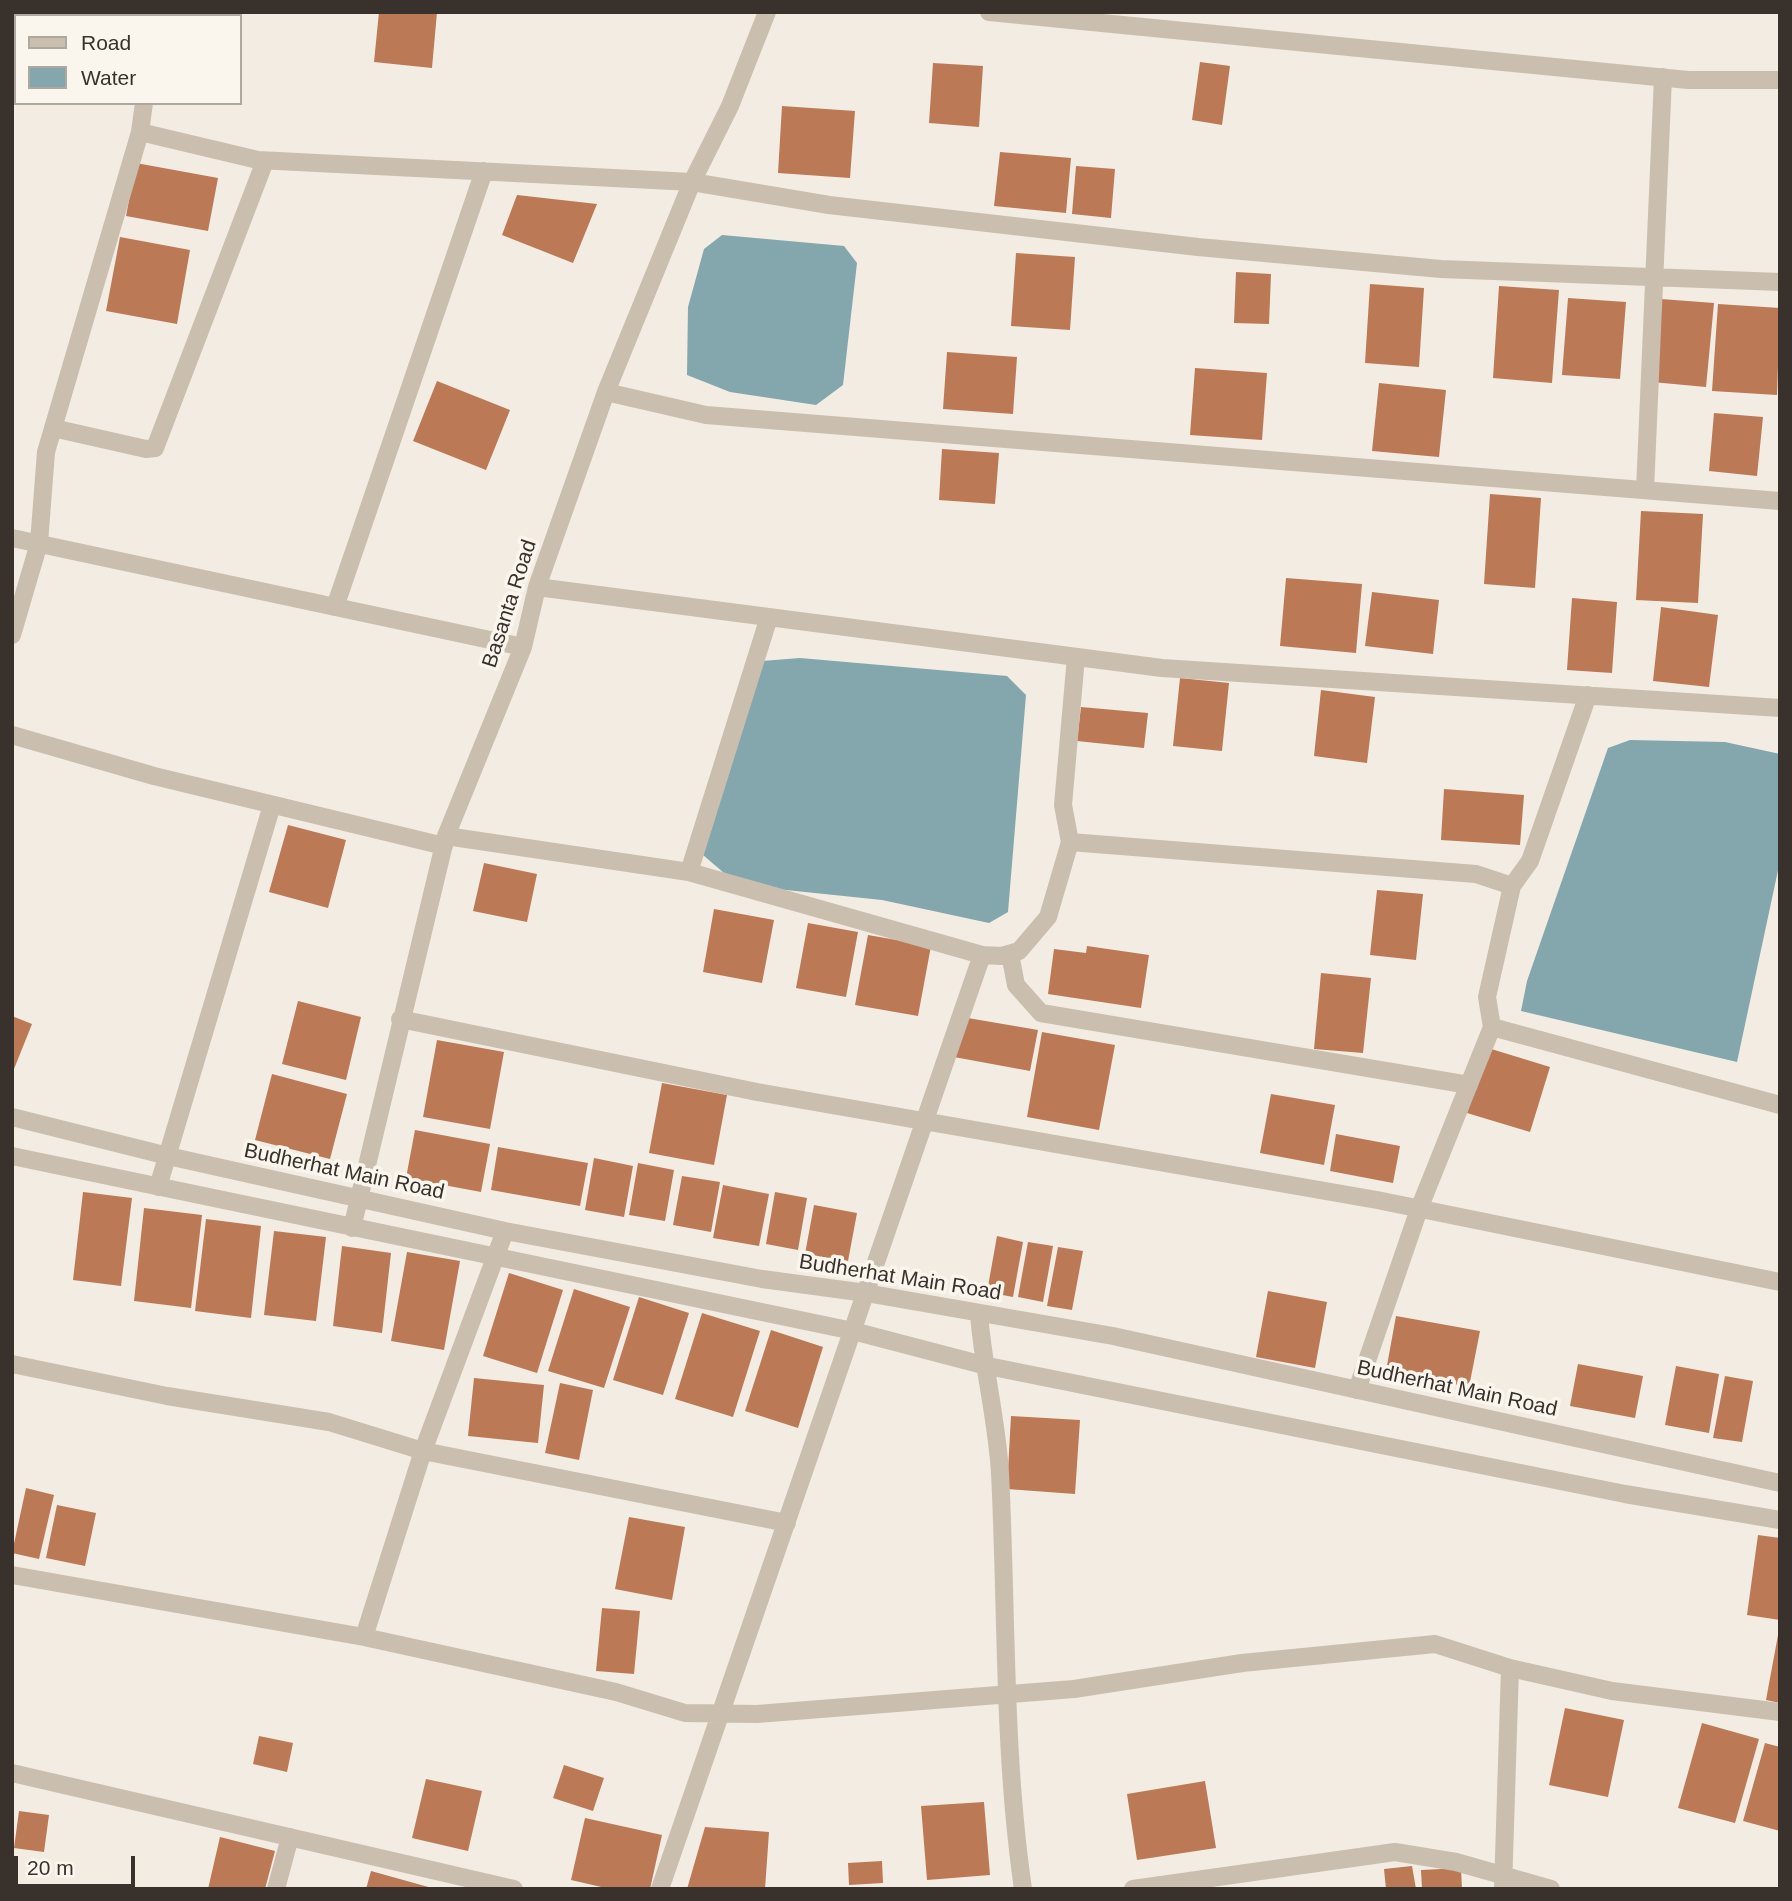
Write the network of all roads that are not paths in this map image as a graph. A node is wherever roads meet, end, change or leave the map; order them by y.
1 (767, 12) edge
2 (989, 12) edge
3 (1663, 77) junction
4 (1780, 80) edge
5 (144, 105) edge
6 (140, 132) junction
7 (265, 161) junction
8 (484, 171) junction
9 (692, 182) junction
10 (1656, 279) junction
11 (1780, 282) edge
12 (606, 392) junction
13 (53, 428) junction
14 (1645, 490) junction
15 (1780, 501) edge
16 (12, 538) edge
17 (39, 542) junction
18 (537, 587) junction
19 (335, 607) junction
20 (769, 617) junction
21 (12, 635) edge
22 (523, 647) junction
23 (1076, 657) junction
24 (1588, 695) junction
25 (1780, 708) edge
26 (12, 735) edge
27 (272, 805) junction
28 (445, 841) junction
29 (1070, 842) junction
30 (689, 872) junction
31 (1512, 886) junction
32 (1010, 954) junction
33 (982, 955) junction
34 (400, 1019) junction
35 (1492, 1027) junction
36 (1469, 1085) junction
37 (1780, 1105) edge
38 (12, 1117) edge
39 (924, 1122) junction
40 (12, 1156) edge
41 (168, 1156) junction
42 (158, 1187) junction
43 (360, 1197) junction
44 (1419, 1209) junction
45 (352, 1228) junction
46 (505, 1231) junction
47 (495, 1258) junction
48 (1780, 1282) edge
49 (866, 1293) junction
50 (979, 1314) junction
51 (853, 1331) junction
52 (12, 1364) edge
53 (983, 1364) junction
54 (1357, 1390) junction
55 (423, 1451) junction
56 (1780, 1483) edge
57 (1780, 1520) edge
58 (787, 1523) junction
59 (12, 1574) edge
60 (365, 1637) junction
61 (1510, 1668) junction
62 (1008, 1694) junction
63 (1780, 1712) edge
64 (723, 1715) junction
65 (12, 1773) edge
66 (290, 1837) junction
67 (1503, 1882) edge
68 (276, 1889) edge
69 (514, 1889) edge
70 (660, 1889) edge
71 (1023, 1889) edge
72 (1133, 1889) edge
73 (1551, 1889) edge

1 - 9 street, Basanta Road
2 - 3 street
3 - 4 street
3 - 10 street
5 - 6 street
6 - 7 street
6 - 13 street
7 - 8 street
7 - 13 street
8 - 9 street
8 - 19 street
9 - 10 street
9 - 12 street, Basanta Road
10 - 11 street
10 - 14 street
12 - 14 street
12 - 18 street, Basanta Road
13 - 17 street
14 - 15 street
16 - 17 street
17 - 19 street
17 - 21 street
18 - 20 street
18 - 22 street, Basanta Road
19 - 22 street
20 - 23 street
20 - 30 street
22 - 28 street, Basanta Road
23 - 24 street
23 - 29 street
24 - 25 street
24 - 31 street
26 - 27 street
27 - 28 street
27 - 41 street
28 - 30 street
28 - 34 street, Basanta Road
29 - 31 street
29 - 32 street
30 - 33 street
31 - 35 street
32 - 33 street
32 - 36 street
33 - 39 street
34 - 39 street
34 - 43 street, Basanta Road
35 - 36 street
35 - 37 street
36 - 44 street
38 - 41 street, Budherhat Main Road
39 - 44 street
39 - 49 street
40 - 42 street
41 - 42 street
41 - 43 street, Budherhat Main Road
42 - 45 street
43 - 45 street, Basanta Road
43 - 46 street, Budherhat Main Road
44 - 48 street
44 - 54 street
45 - 47 street
46 - 47 street
46 - 49 street, Budherhat Main Road
47 - 51 street
47 - 55 street
49 - 50 street, Budherhat Main Road
49 - 51 street
50 - 53 street
50 - 54 street, Budherhat Main Road
51 - 53 street
51 - 58 street
52 - 55 street
53 - 57 street
53 - 62 street
54 - 56 street, Budherhat Main Road
55 - 58 street
55 - 60 street
58 - 64 street
59 - 60 street
60 - 64 street
61 - 62 street
61 - 63 street
61 - 67 street
62 - 64 street
62 - 71 street
64 - 70 street
65 - 66 street
66 - 68 street
66 - 69 street
67 - 72 street
67 - 73 street

